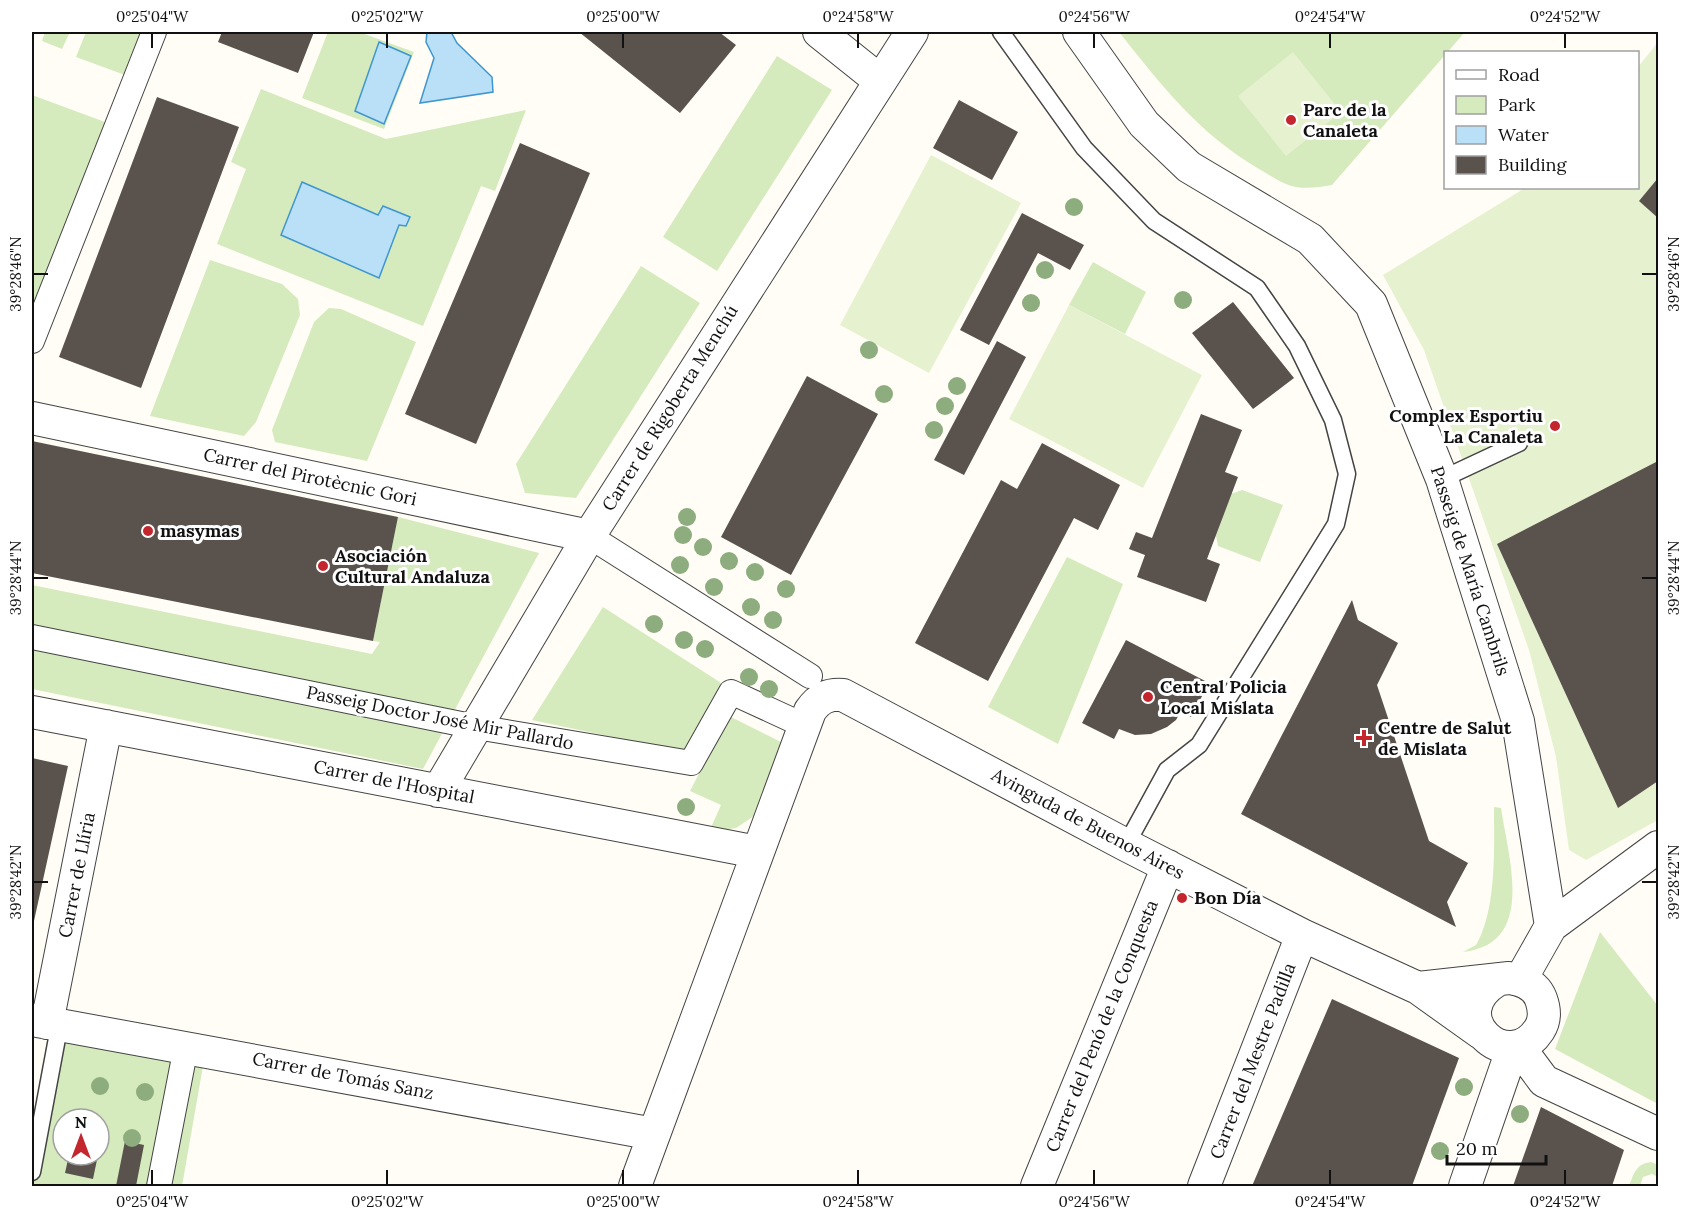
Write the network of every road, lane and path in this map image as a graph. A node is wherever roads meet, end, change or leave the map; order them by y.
1 (154, 32) edge
2 (819, 32) edge
3 (912, 32) edge
4 (1001, 32) edge
5 (1079, 32) edge
6 (879, 80) junction
7 (32, 340) edge
8 (32, 418) edge
9 (1519, 443) dead end
10 (1442, 479) junction
11 (589, 536) junction
12 (32, 637) edge
13 (826, 689) junction
14 (32, 712) edge
15 (106, 726) junction
16 (805, 726) junction
17 (476, 727) junction
18 (438, 791) junction
19 (1126, 845) junction
20 (1659, 847) edge
21 (757, 852) junction
22 (1168, 866) junction
23 (1551, 926) junction
24 (1302, 935) junction
25 (1508, 980) junction
26 (1418, 988) junction
27 (36, 1026) edge
28 (1500, 1042) junction
29 (186, 1047) junction
30 (654, 1134) junction
31 (1659, 1134) edge
32 (32, 1172) edge
33 (159, 1186) edge
34 (635, 1186) edge
35 (1036, 1186) edge
36 (1204, 1186) edge
37 (1465, 1186) edge

1 - 7 street
2 - 6 street
3 - 6 street, Carrer de Rigoberta Menchú
4 - 19 lane
5 - 10 street, Passeig de María Cambrils
6 - 11 street, Carrer de Rigoberta Menchú
8 - 11 street, Carrer del Pirotècnic Gori
9 - 10 lane
10 - 23 street, Passeig de María Cambrils
11 - 13 street, Avinguda de Buenos Aires
11 - 17 street, Carrer de Rigoberta Menchú
12 - 17 street, Passeig Doctor José Mir Pallardo
13 - 16 street
13 - 19 street, Avinguda de Buenos Aires
14 - 15 street, Carrer de l'Hospital
15 - 18 street, Carrer de l'Hospital
15 - 27 street, Carrer de Llíria
16 - 17 street, Passeig Doctor José Mir Pallardo
16 - 21 street
17 - 18 street, Carrer de Rigoberta Menchú
18 - 21 street, Carrer de l'Hospital
19 - 22 street, Avinguda de Buenos Aires
20 - 23 street
21 - 30 street
22 - 24 street, Avinguda de Buenos Aires
22 - 35 street, Carrer del Penó de la Conquesta
23 - 25 street
24 - 26 street, Avinguda de Buenos Aires
24 - 36 street, Carrer del Mestre Padilla
25 - 26 street, Avinguda de Buenos Aires
25 - 28 street
25 - 28 street
26 - 28 street, Avinguda de Buenos Aires
27 - 29 street, Carrer de Tomás Sanz
27 - 32 lane
28 - 31 street
28 - 37 street
29 - 30 street, Carrer de Tomás Sanz
29 - 33 street
30 - 34 street

